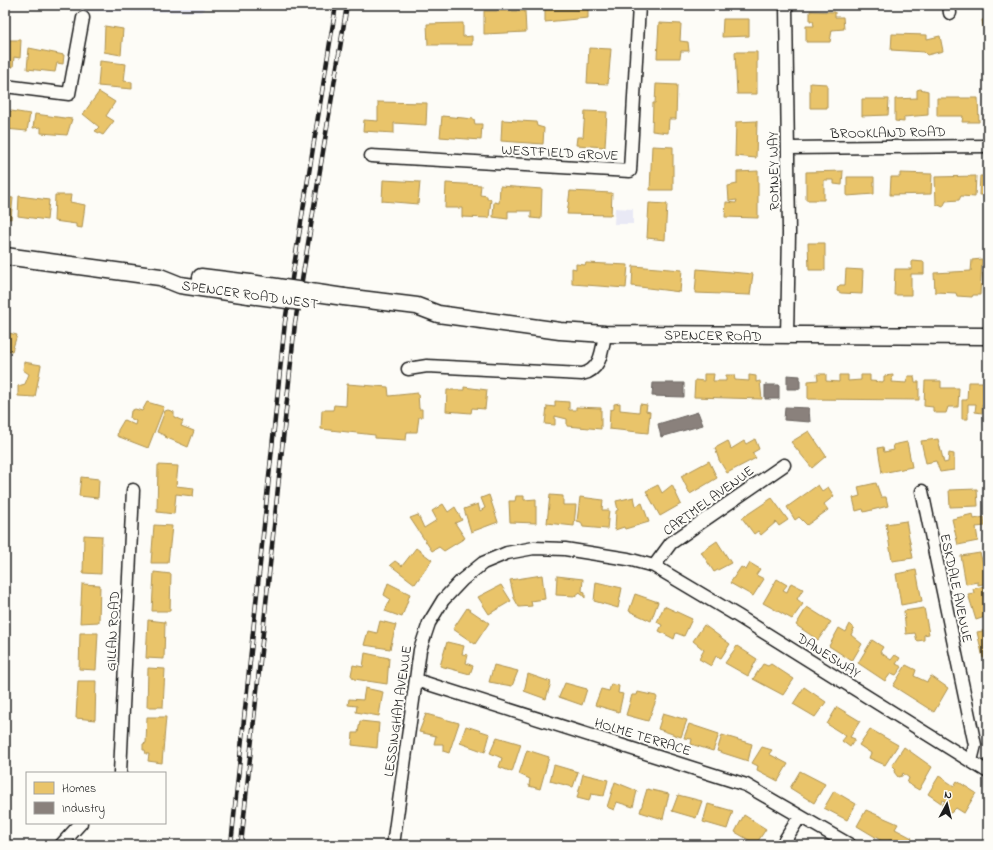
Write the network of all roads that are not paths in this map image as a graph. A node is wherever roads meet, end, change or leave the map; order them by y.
1 (639, 5) edge
2 (786, 5) edge
3 (83, 18) dead end
4 (5, 86) edge
5 (988, 146) edge
6 (788, 148) junction
7 (371, 156) dead end
8 (5, 256) edge
9 (342, 302) joint
10 (605, 334) junction
11 (787, 336) junction
12 (988, 336) edge
13 (408, 369) dead end
14 (784, 465) dead end
15 (133, 490) dead end
16 (922, 491) dead end
17 (654, 566) junction
18 (416, 680) junction
19 (971, 761) junction
20 (120, 772) edge
21 (988, 772) edge
22 (800, 816) junction
23 (80, 824) edge
24 (61, 845) edge
25 (393, 845) edge
26 (782, 845) edge
27 (850, 845) edge

1 - 7 street, WESTFIELD GROVE
2 - 6 street, ROMNEY WAY
3 - 4 street
5 - 6 street, BROOKLAND ROAD
6 - 11 street, ROMNEY WAY
8 - 9 street, SPENCER ROAD WEST, bridge
9 - 10 street, SPENCER ROAD
10 - 11 street, SPENCER ROAD
10 - 13 street
11 - 12 street, SPENCER ROAD
14 - 17 street, CARTMEL AVENUE
15 - 20 street, GILLAN ROAD
16 - 19 street, ESKDALE AVENUE
17 - 18 street, LESSINGHAM AVENUE
17 - 19 street, DANESWAY
18 - 22 street, HOLME TERRACE
18 - 25 street, LESSINGHAM AVENUE
19 - 21 street, DANESWAY
22 - 26 street
22 - 27 street, HOLME TERRACE
23 - 24 street

